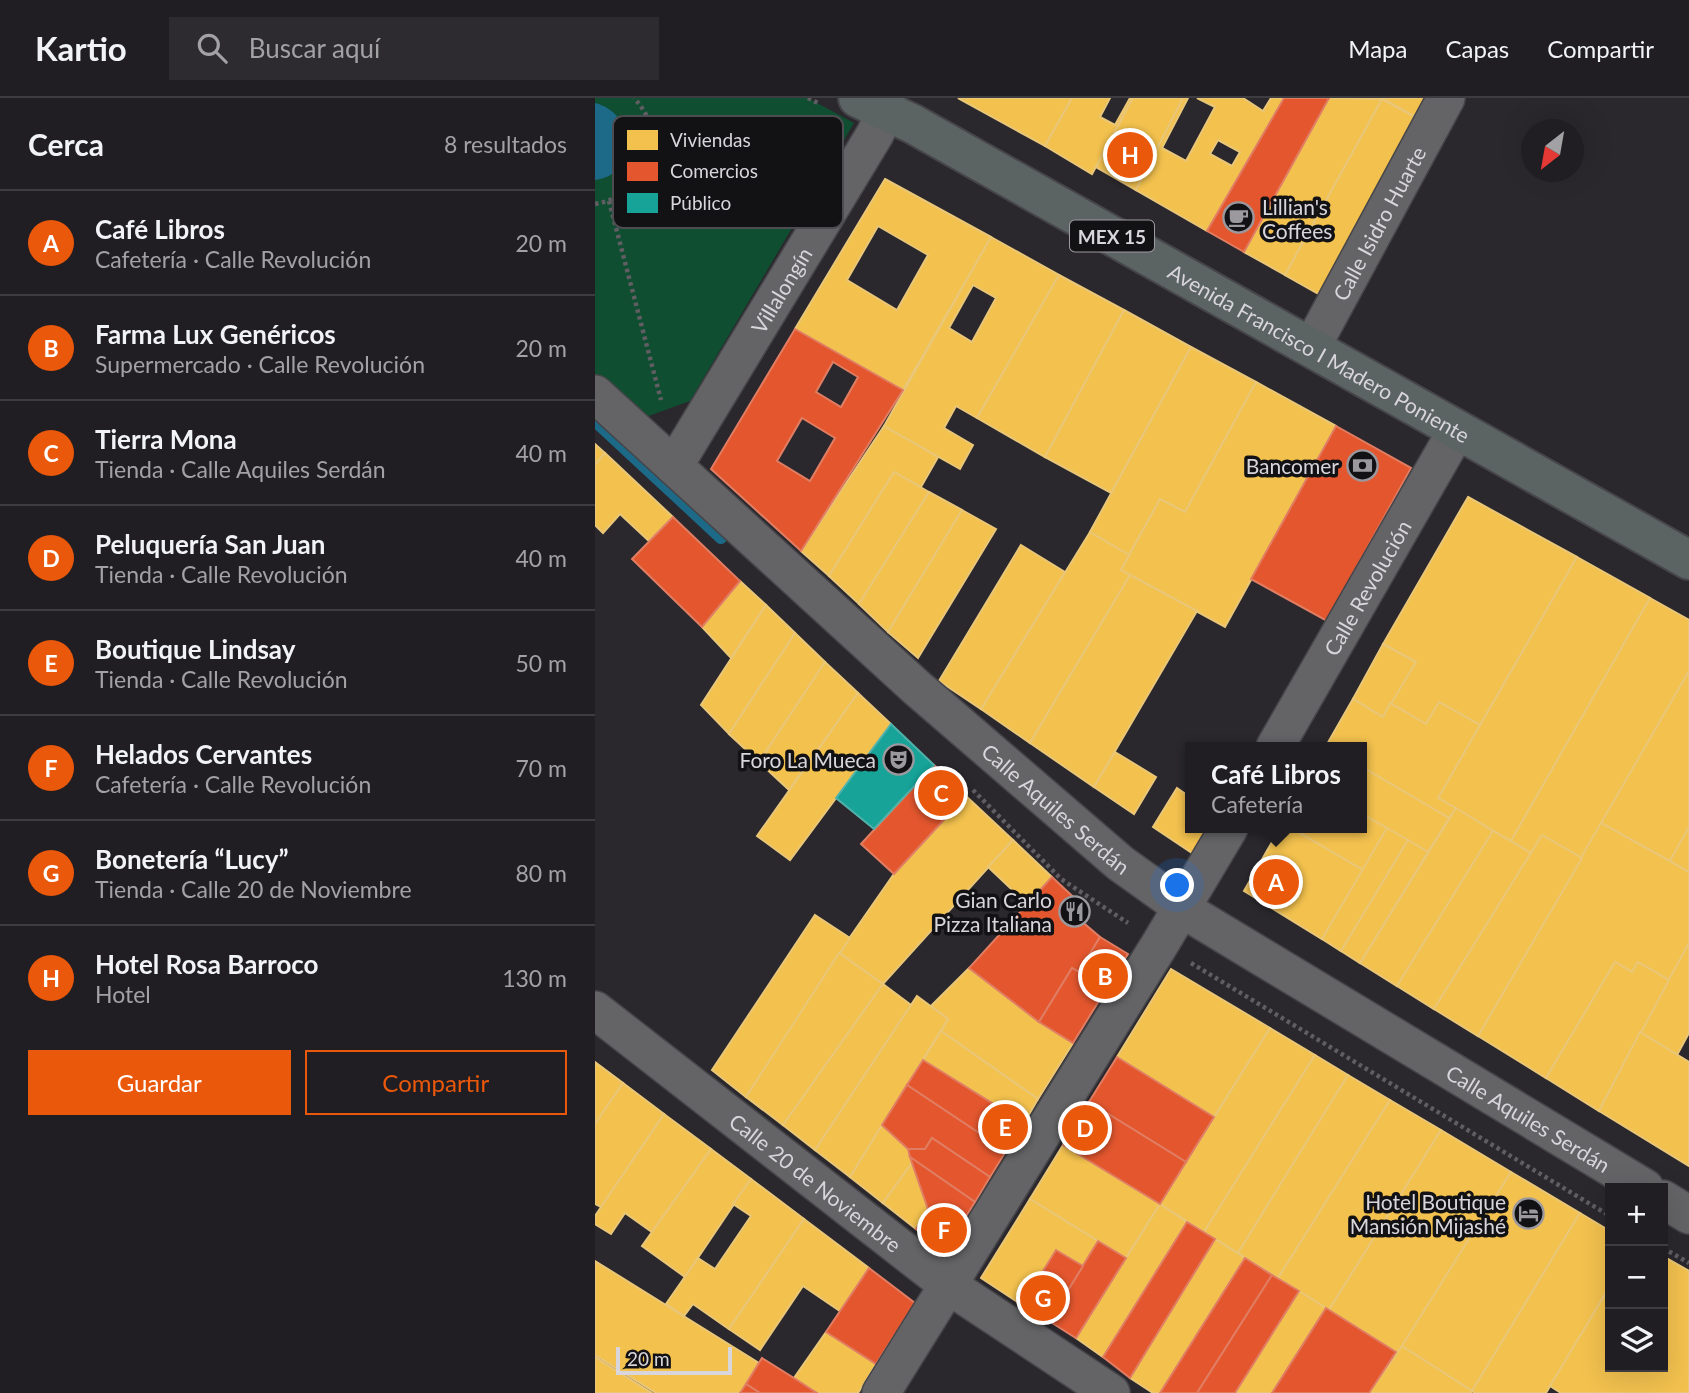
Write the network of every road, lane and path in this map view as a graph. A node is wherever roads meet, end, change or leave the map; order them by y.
1 (634, 98) edge
2 (1446, 98) edge
3 (880, 109) edge
4 (647, 116) edge
5 (816, 116) edge
6 (843, 173) edge
7 (613, 199) edge
8 (609, 201) junction
9 (595, 204) edge
10 (613, 216) edge
11 (616, 228) edge
12 (811, 228) edge
13 (1311, 348) junction
14 (595, 394) edge
15 (664, 411) dead end
16 (1457, 430) junction
17 (674, 466) junction
18 (1689, 559) edge
19 (1278, 742) edge
20 (1226, 833) edge
21 (1182, 907) junction
22 (1160, 944) junction
23 (595, 1010) edge
24 (1637, 1183) edge
25 (1668, 1202) edge
26 (1605, 1213) edge
27 (1689, 1215) edge
28 (1668, 1251) edge
29 (1689, 1264) edge
30 (948, 1284) junction
31 (881, 1393) edge
32 (1111, 1393) edge

1 - 4 path
2 - 13 street, Calle Isidro Huarte
3 - 5 path
3 - 6 street, Villalongín
3 - 13 main road, Avenida Francisco I Madero Poniente / MEX 15
7 - 8 path
8 - 9 path
8 - 10 path
11 - 15 path
12 - 17 street, Villalongín
13 - 16 main road, Avenida Francisco I Madero Poniente / MEX 15
14 - 17 street, Calle Aquiles Serdán
16 - 18 main road, Avenida Francisco I Madero Poniente / MEX 15
16 - 19 street, Calle Revolución
17 - 21 street, Calle Aquiles Serdán
20 - 21 street
21 - 22 street
21 - 24 street, Calle Aquiles Serdán
22 - 26 path
22 - 30 street
23 - 30 street, Calle 20 de Noviembre
25 - 27 street
28 - 29 path
30 - 31 street
30 - 32 street, Calle 20 de Noviembre

